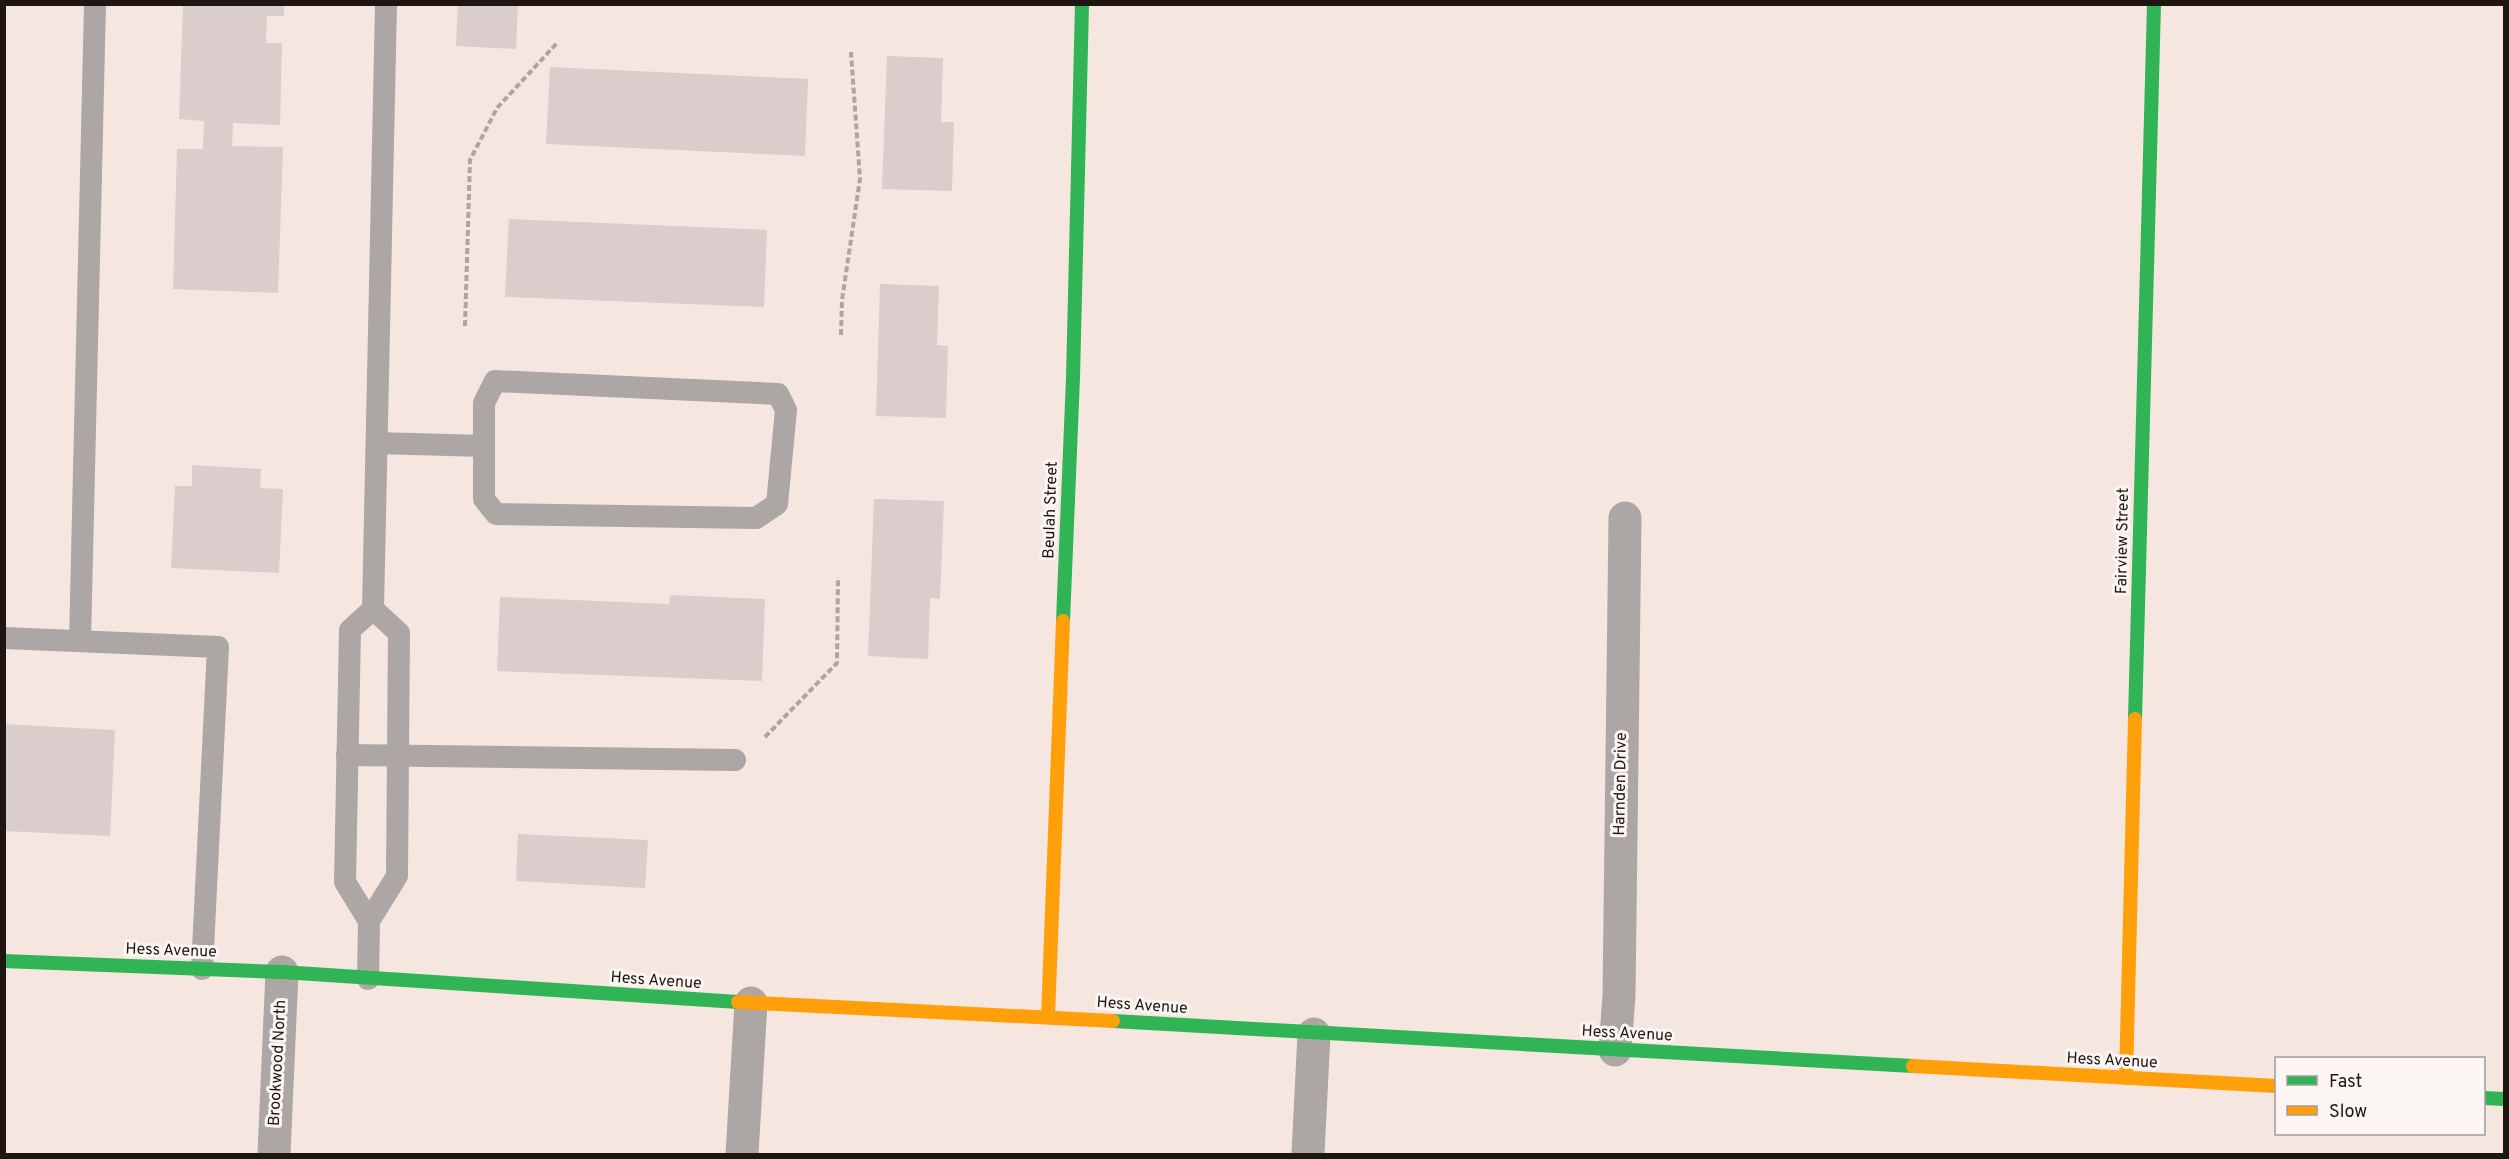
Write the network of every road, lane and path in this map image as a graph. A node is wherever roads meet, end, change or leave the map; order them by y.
1 (95, 4) edge
2 (386, 4) edge
3 (1082, 4) edge
4 (2154, 4) edge
5 (558, 42) dead end
6 (851, 52) dead end
7 (465, 326) dead end
8 (841, 335) dead end
9 (376, 443) junction
10 (484, 447) junction
11 (1625, 518) dead end
12 (838, 577) dead end
13 (373, 609) junction
14 (4, 638) edge
15 (80, 640) junction
16 (765, 737) dead end
17 (398, 754) junction
18 (347, 755) junction
19 (735, 760) dead end
20 (369, 921) junction
21 (4, 961) edge
22 (202, 969) junction
23 (282, 972) junction
24 (368, 979) junction
25 (751, 1003) junction
26 (1048, 1017) junction
27 (1314, 1034) junction
28 (1615, 1050) junction
29 (2126, 1078) junction
30 (2275, 1086) edge
31 (2485, 1098) edge
32 (2505, 1099) edge
33 (274, 1155) edge
34 (742, 1155) edge
35 (1308, 1155) edge

1 - 15 lane
2 - 9 lane
3 - 26 street, Beulah Street
4 - 29 street, Fairview Street
5 - 7 path
6 - 8 path
9 - 10 lane
9 - 13 lane
10 - 10 lane
11 - 28 street, Harnden Drive
12 - 16 path
13 - 17 lane
13 - 18 lane
14 - 15 lane
15 - 22 lane
17 - 18 lane
17 - 19 lane
17 - 20 lane
18 - 20 lane
20 - 24 lane
21 - 22 street, Hess Avenue
22 - 23 street, Hess Avenue
23 - 24 street, Hess Avenue
23 - 33 street, Brookwood North
24 - 25 street, Hess Avenue
25 - 26 street, Hess Avenue
25 - 34 street
26 - 27 street, Hess Avenue
27 - 28 street, Hess Avenue
27 - 35 street
28 - 29 street, Hess Avenue
29 - 30 street, Hess Avenue
31 - 32 street

